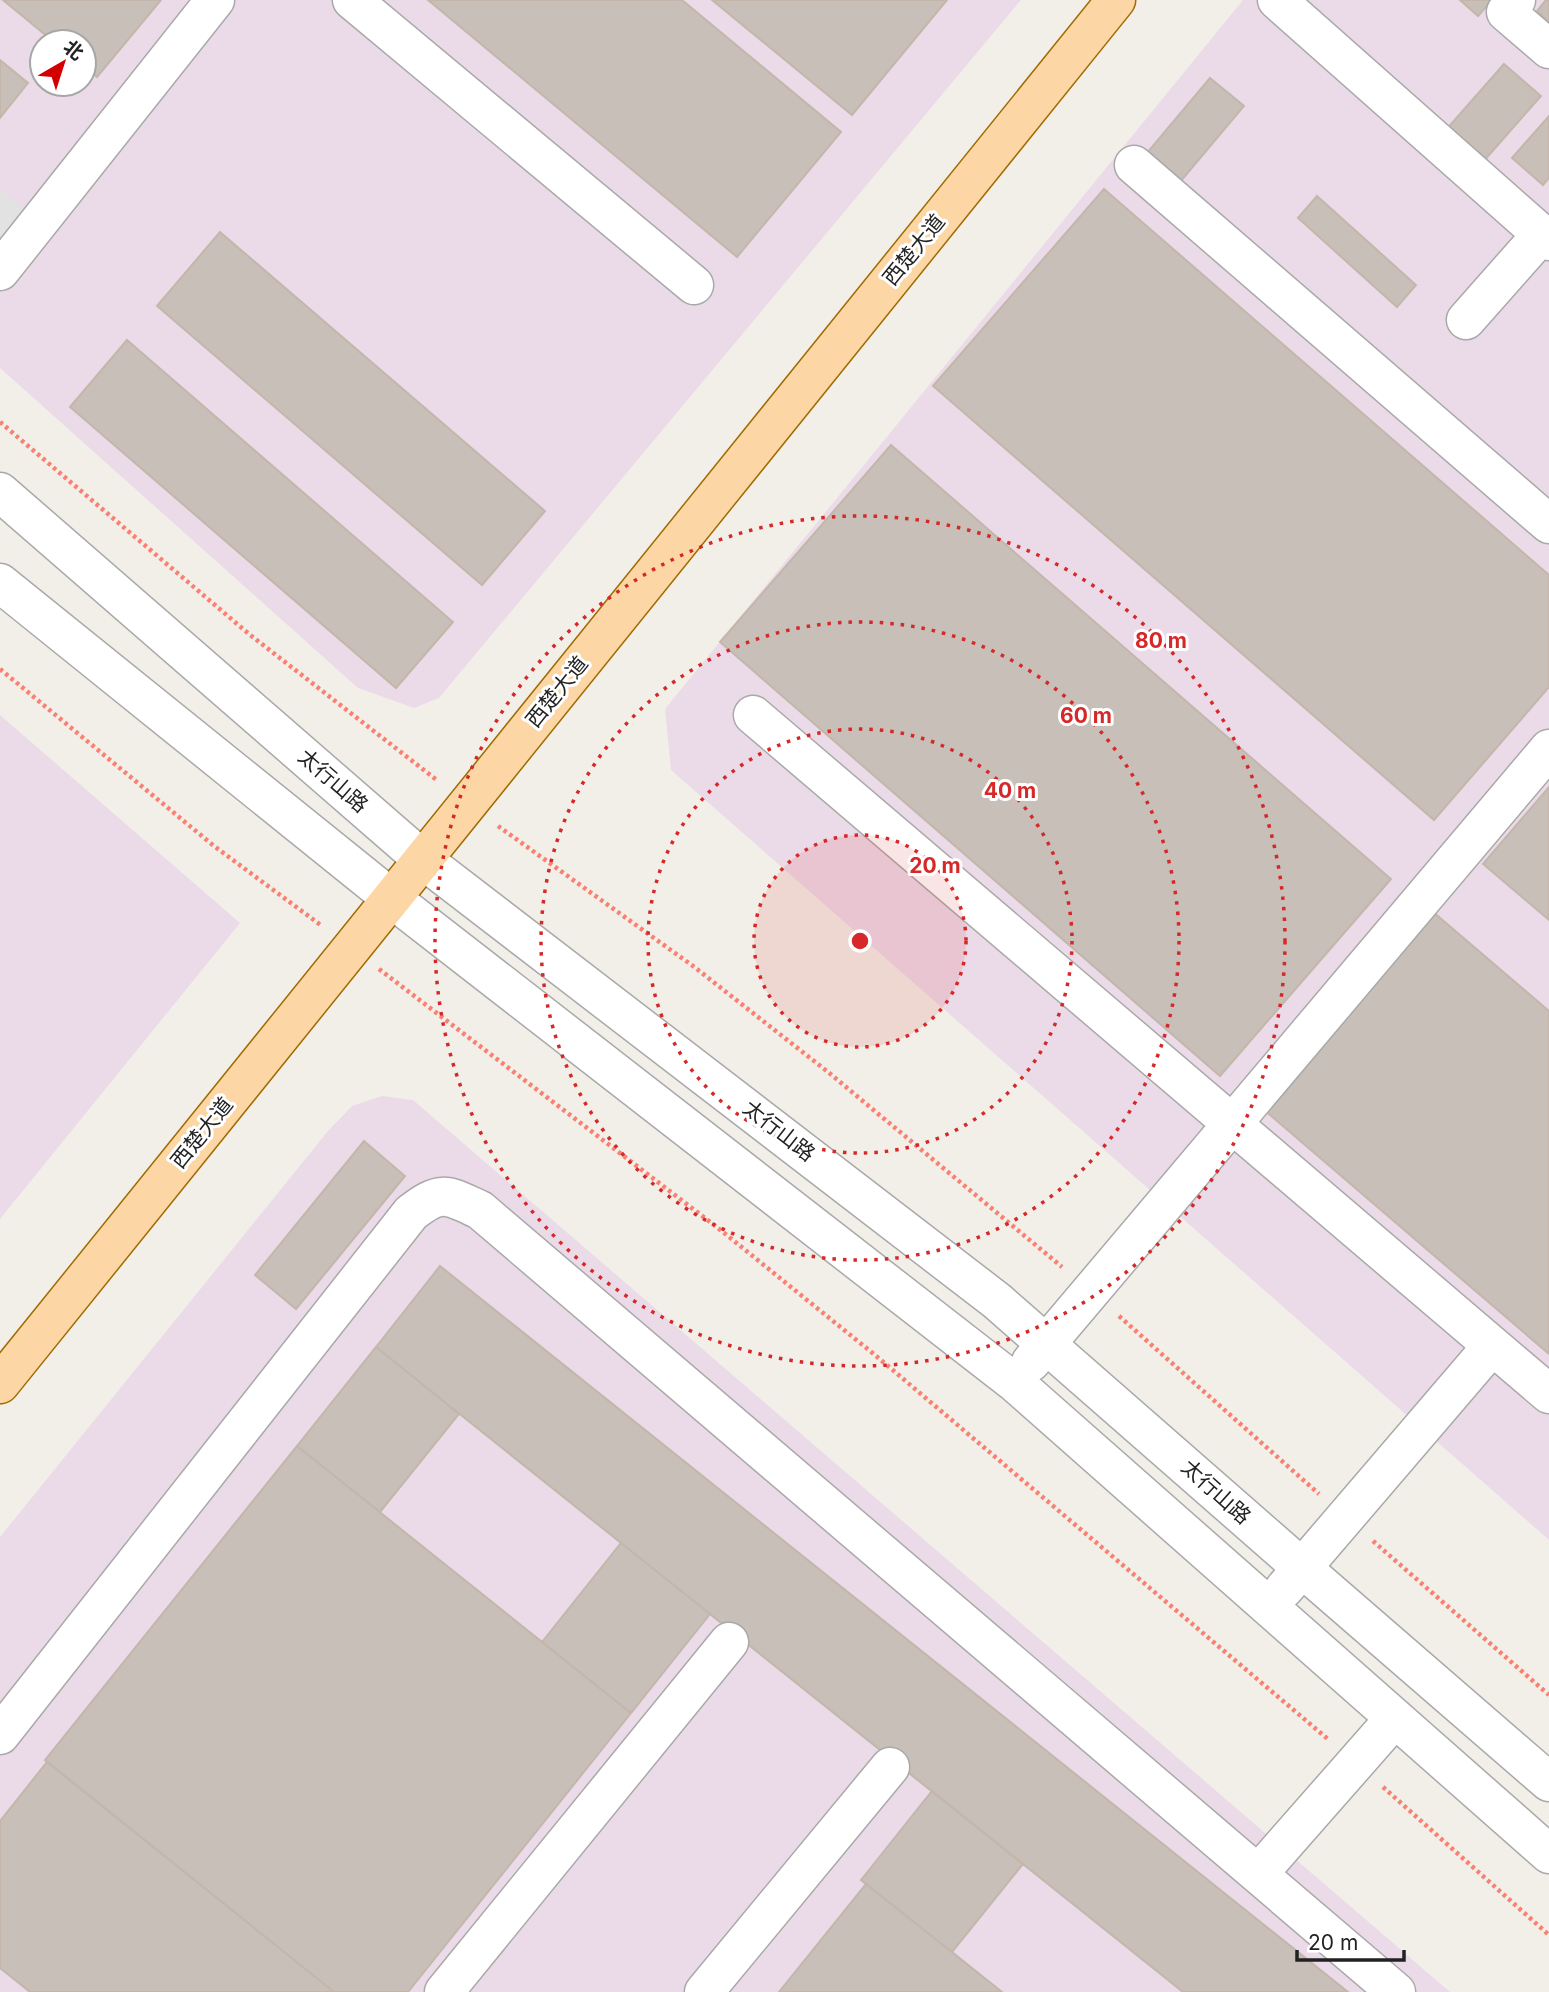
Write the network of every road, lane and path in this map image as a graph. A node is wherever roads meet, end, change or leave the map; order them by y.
1 (215, 0) edge
2 (352, 0) edge
3 (1116, 0) edge
4 (1277, 0) edge
5 (1516, 0) edge
6 (1549, 49) edge
7 (1134, 165) dead end
8 (1545, 238) edge
9 (0, 271) edge
10 (694, 285) dead end
11 (1466, 320) dead end
12 (0, 422) edge
13 (0, 492) edge
14 (1549, 524) edge
15 (0, 583) edge
16 (0, 669) edge
17 (753, 715) dead end
18 (1549, 749) edge
19 (467, 804) junction
20 (422, 859) junction
21 (391, 898) junction
22 (351, 948) junction
23 (1232, 1124) junction
24 (1091, 1291) junction
25 (1047, 1343) junction
26 (1492, 1346) junction
27 (1014, 1382) junction
28 (0, 1384) edge
29 (1549, 1394) edge
30 (1346, 1517) junction
31 (1301, 1569) junction
32 (1269, 1607) junction
33 (729, 1642) dead end
34 (1549, 1695) edge
35 (1395, 1718) junction
36 (0, 1735) edge
37 (1356, 1763) junction
38 (890, 1767) dead end
39 (1549, 1782) edge
40 (1549, 1854) edge
41 (1258, 1874) junction
42 (1549, 1936) edge
43 (444, 1992) edge
44 (704, 1992) edge
45 (1396, 1992) edge

1 - 9 street
2 - 10 street
3 - 19 main road, 西楚大道
4 - 8 street
5 - 6 street
7 - 14 street
8 - 11 street
12 - 19 path
13 - 20 street, 太行山路
15 - 21 street
16 - 22 path
17 - 23 street
18 - 23 street
19 - 20 main road, 西楚大道
19 - 24 path
20 - 21 main road, 西楚大道
20 - 25 street, 太行山路
21 - 22 main road, 西楚大道
21 - 27 street
22 - 28 main road, 西楚大道
22 - 37 path
23 - 24 street
23 - 26 street
24 - 25 street
24 - 30 path
25 - 27 street
25 - 31 street, 太行山路
26 - 29 street
26 - 30 street
27 - 32 street
30 - 31 street
30 - 34 path
31 - 32 street
31 - 39 street, 太行山路
32 - 35 street
33 - 43 street
35 - 37 street
35 - 40 street
36 - 41 street
37 - 41 street
37 - 42 path
38 - 44 street
41 - 45 street

